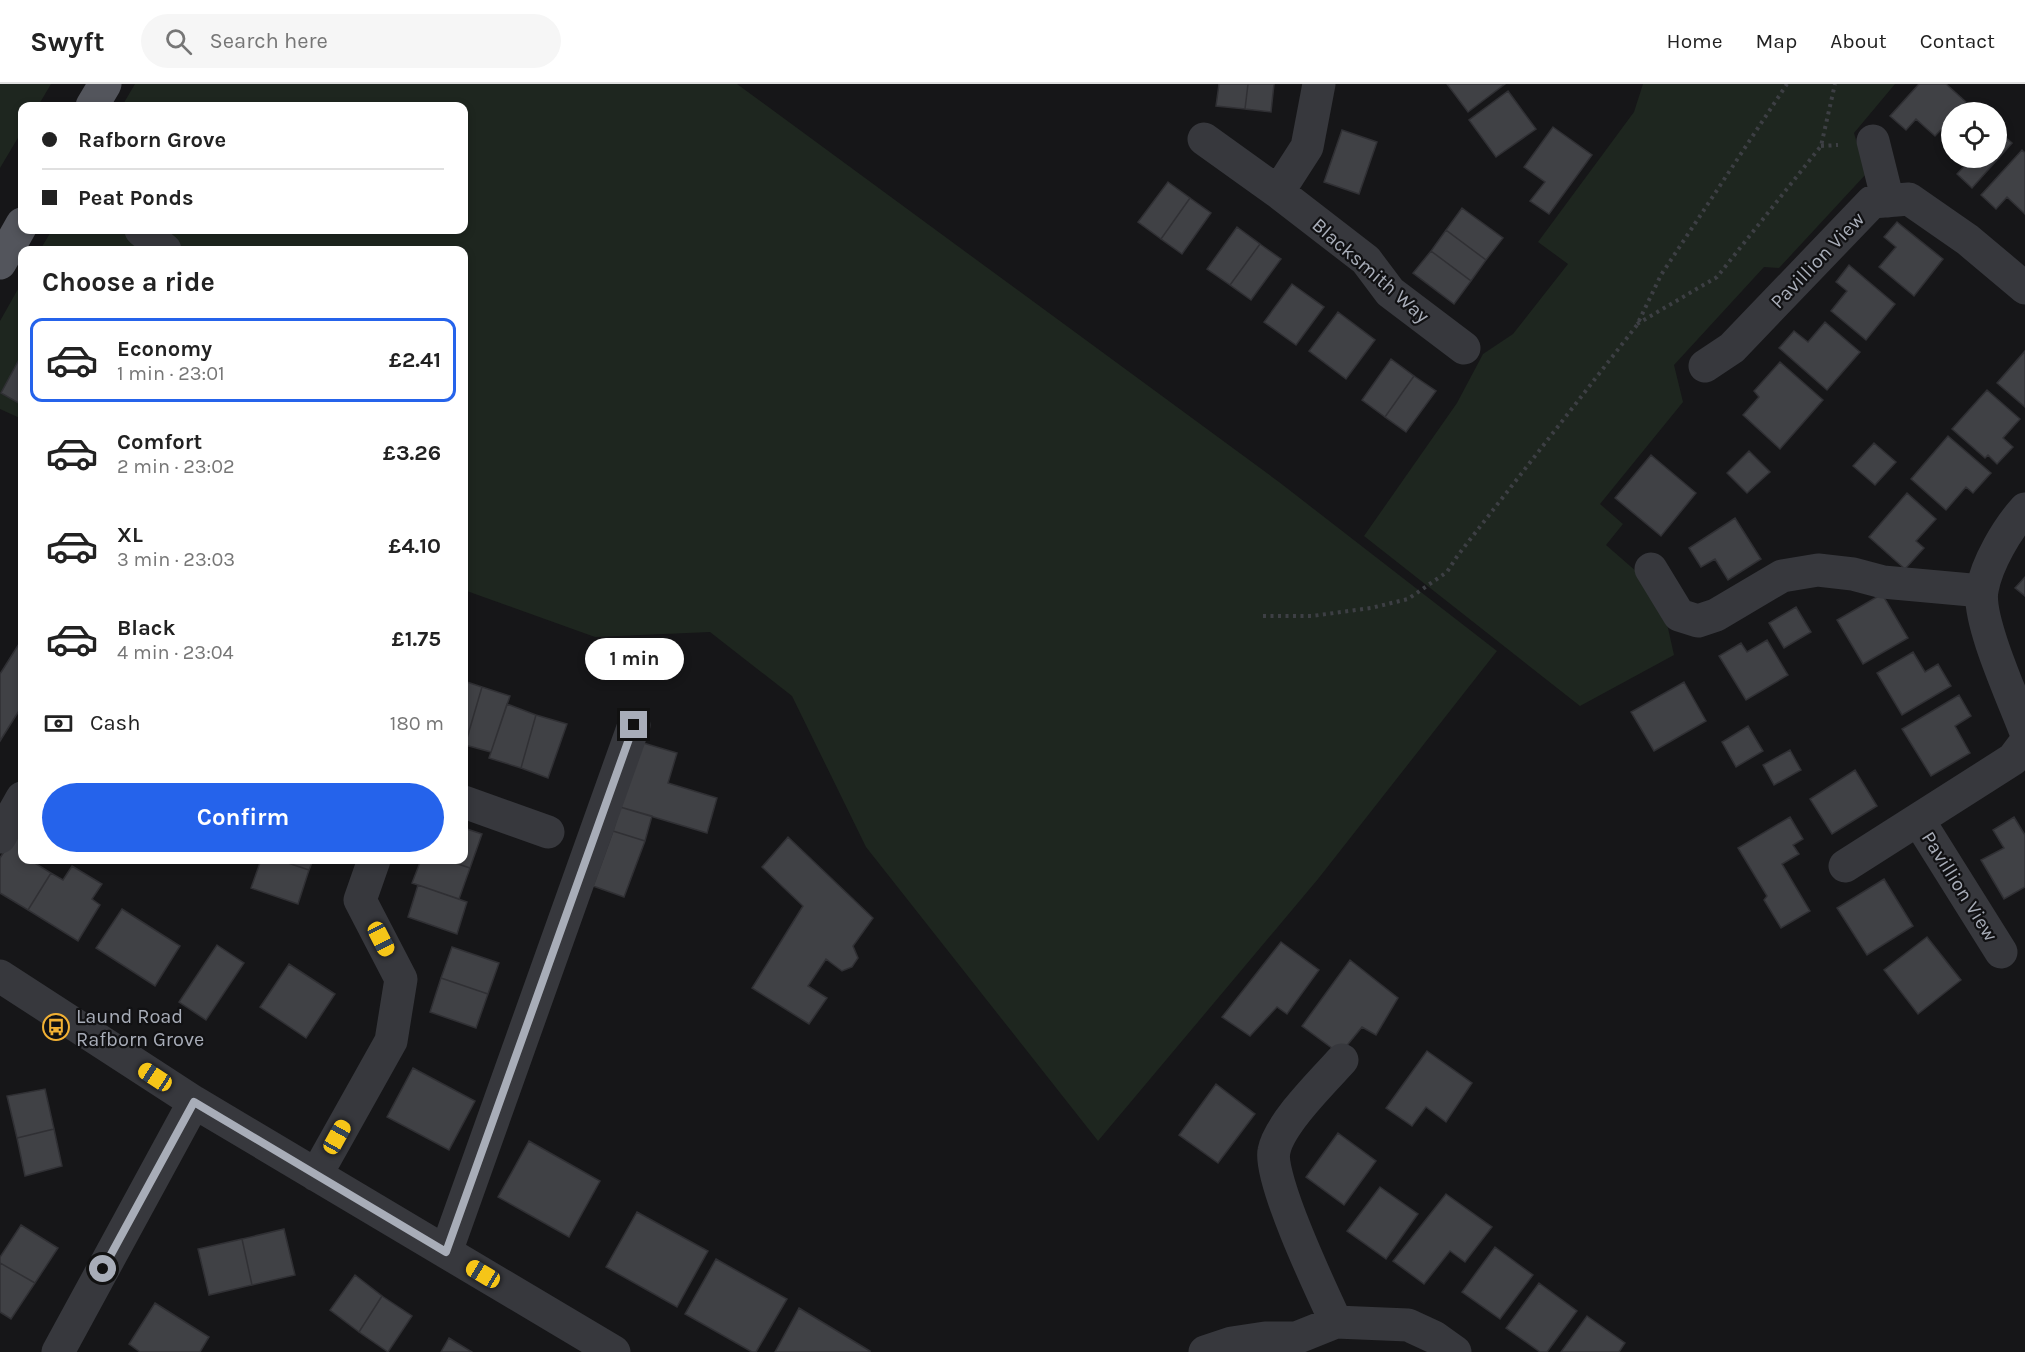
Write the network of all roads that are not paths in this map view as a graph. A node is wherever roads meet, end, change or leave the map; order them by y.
1 (105, 84) edge
2 (1319, 84) edge
3 (94, 102) edge
4 (1204, 139) dead end
5 (1873, 141) dead end
6 (1278, 192) junction
7 (1888, 201) junction
8 (18, 231) edge
9 (146, 234) edge
10 (160, 246) edge
11 (0, 263) edge
12 (2025, 288) edge
13 (1464, 348) dead end
14 (1705, 366) dead end
15 (2025, 509) edge
16 (1650, 569) dead end
17 (1982, 591) junction
18 (634, 725) dead end
19 (2025, 730) edge
20 (2025, 743) edge
21 (468, 803) edge
22 (18, 805) edge
23 (1918, 820) junction
24 (548, 832) dead end
25 (0, 837) edge
26 (373, 864) edge
27 (1845, 866) dead end
28 (2001, 952) dead end
29 (0, 976) edge
30 (1342, 1060) dead end
31 (194, 1102) junction
32 (316, 1175) junction
33 (446, 1252) junction
34 (1336, 1322) junction
35 (58, 1352) edge
36 (614, 1352) edge
37 (1205, 1352) edge
38 (1455, 1352) edge

1 - 3 main road
2 - 6 street
4 - 6 street, Blacksmith Way
5 - 7 street
6 - 13 street, Blacksmith Way
7 - 12 street
7 - 14 street, Pavillion View
8 - 11 main road
9 - 10 street
15 - 17 street
16 - 17 street
17 - 19 street
18 - 33 street
20 - 23 street, Pavillion View
21 - 24 street
22 - 25 street
23 - 27 street, Pavillion View
23 - 28 street, Pavillion View
26 - 32 street
29 - 31 street
30 - 34 street
31 - 32 street
31 - 35 street
32 - 33 street
33 - 36 street
34 - 37 street
34 - 38 street

